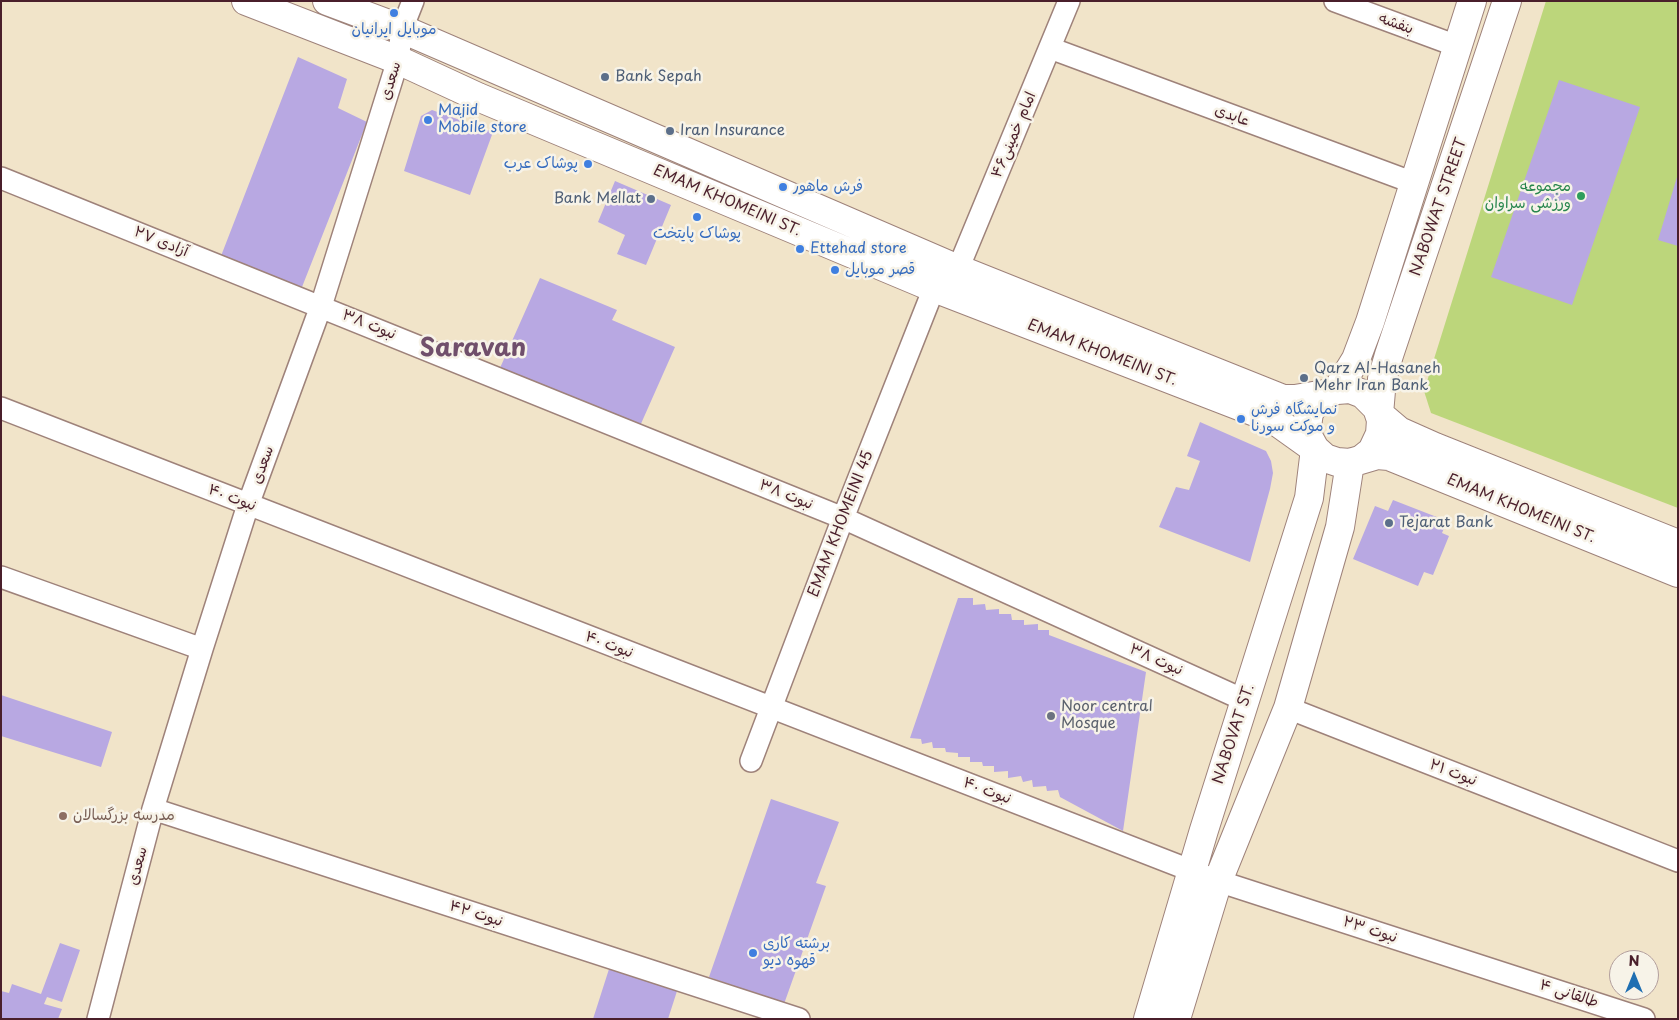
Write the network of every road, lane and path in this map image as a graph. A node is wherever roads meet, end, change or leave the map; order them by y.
1 (246, 1) edge
2 (327, 1) edge
3 (413, 1) edge
4 (1069, 1) edge
5 (1335, 1) edge
6 (1472, 1) edge
7 (1507, 1) edge
8 (402, 29) junction
9 (1458, 46) junction
10 (1050, 48) junction
11 (398, 60) junction
12 (1, 178) edge
13 (1414, 183) junction
14 (958, 269) junction
15 (934, 288) junction
16 (321, 306) junction
17 (1331, 392) junction
18 (1, 408) edge
19 (1379, 414) junction
20 (1316, 449) junction
21 (1356, 460) junction
22 (248, 505) junction
23 (843, 518) junction
24 (1678, 544) edge
25 (1678, 573) edge
26 (1, 577) edge
27 (202, 649) junction
28 (1244, 700) junction
29 (771, 707) junction
30 (1288, 708) junction
31 (751, 761) dead end
32 (153, 809) junction
33 (1678, 861) edge
34 (1192, 871) junction
35 (1218, 881) junction
36 (1522, 979) joint
37 (98, 1019) edge
38 (799, 1019) edge
39 (1148, 1019) edge
40 (1176, 1019) edge
41 (1644, 1019) edge

1 - 11 main road, EMAM KHOMEINI ST.
2 - 8 main road, EMAM KHOMEINI ST.
3 - 8 street, سعدی
4 - 10 street, امام خمینی۴۶
5 - 9 street, بنفشه
6 - 9 main road, NABOWAT STREET
7 - 19 main road, NABOWAT STREET
8 - 11 street, سعدی
8 - 14 main road, EMAM KHOMEINI ST.
9 - 13 main road, NABOWAT STREET
10 - 13 street, عابدی
10 - 14 street, امام خمینی۴۶
11 - 15 main road, EMAM KHOMEINI ST.
11 - 16 street, سعدی
12 - 16 street, آزادی ۲۷
13 - 17 main road, NABOWAT STREET
14 - 17 main road, EMAM KHOMEINI ST.
15 - 20 main road, EMAM KHOMEINI ST.
15 - 23 street, EMAM KHOMEINI 45
16 - 22 street, سعدی
16 - 23 street, نبوت ۳۸
17 - 19 main road
17 - 20 main road
18 - 22 street, نبوت ۴۰
19 - 21 main road
19 - 24 main road, EMAM KHOMEINI ST.
20 - 21 main road
20 - 28 main road, NABOVAT ST.
21 - 25 main road, EMAM KHOMEINI ST.
21 - 30 main road
22 - 27 street, سعدی
22 - 29 street, نبوت ۴۰
23 - 28 street, نبوت ۳۸
23 - 29 street, EMAM KHOMEINI 45
26 - 27 street
27 - 32 street, سعدی
28 - 34 main road, NABOVAT ST.
29 - 31 street, EMAM KHOMEINI 45
29 - 34 street, نبوت ۴۰
30 - 33 street, نبوت ۲۱
30 - 35 main road
32 - 37 street, سعدی
32 - 38 street, نبوت ۴۲
34 - 35 street, نبوت ۴۰
34 - 39 main road, NABOVAT ST.
35 - 36 street, نبوت ۲۳
35 - 40 main road
36 - 41 street, طالقانی ۴

